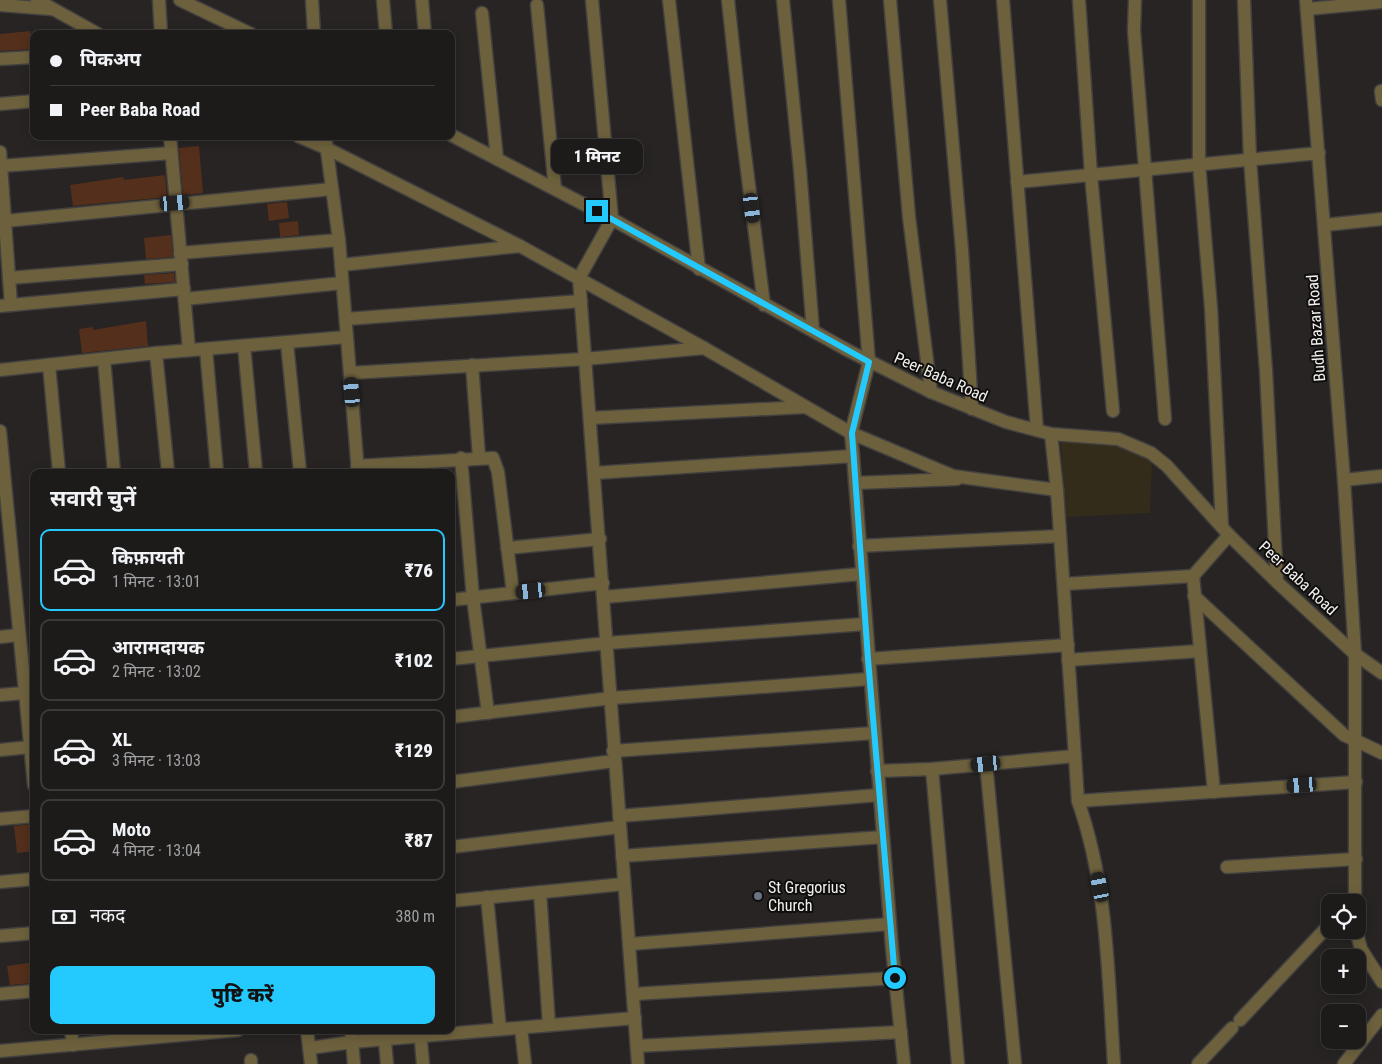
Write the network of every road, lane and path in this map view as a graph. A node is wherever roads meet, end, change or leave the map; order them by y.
1 (37, 0) edge
2 (159, 0) edge
3 (180, 0) edge
4 (312, 0) edge
5 (383, 0) edge
6 (422, 0) edge
7 (592, 0) edge
8 (669, 0) edge
9 (728, 0) edge
10 (783, 0) edge
11 (839, 0) edge
12 (890, 0) edge
13 (940, 0) edge
14 (1003, 0) edge
15 (1079, 0) edge
16 (1135, 0) edge
17 (1199, 0) edge
18 (1244, 0) edge
19 (1382, 2) edge
20 (193, 3) edge
21 (1307, 4) edge
22 (0, 5) edge
23 (537, 5) dead end
24 (53, 9) junction
25 (482, 14) dead end
26 (91, 30) edge
27 (161, 30) edge
28 (244, 30) edge
29 (314, 30) edge
30 (386, 30) edge
31 (425, 30) edge
32 (30, 57) edge
33 (0, 59) edge
34 (30, 101) edge
35 (0, 104) edge
36 (455, 138) edge
37 (170, 140) edge
38 (325, 142) edge
39 (0, 152) edge
40 (171, 153) junction
41 (1318, 153) junction
42 (497, 159) junction
43 (1250, 159) junction
44 (1199, 164) junction
45 (1, 166) edge
46 (1146, 170) junction
47 (1091, 175) junction
48 (1017, 182) junction
49 (332, 189) junction
50 (555, 189) junction
51 (175, 203) junction
52 (2, 206) edge
53 (612, 219) junction
54 (1382, 219) edge
55 (5, 221) junction
56 (1325, 225) junction
57 (339, 240) junction
58 (520, 246) junction
59 (181, 258) junction
60 (4, 265) edge
61 (341, 265) junction
62 (699, 269) junction
63 (10, 278) junction
64 (579, 278) junction
65 (342, 283) junction
66 (184, 294) junction
67 (581, 301) junction
68 (764, 305) junction
69 (6, 306) edge
70 (346, 318) junction
71 (813, 331) junction
72 (347, 337) junction
73 (287, 343) junction
74 (244, 346) junction
75 (704, 348) junction
76 (206, 349) junction
77 (189, 350) junction
78 (156, 353) junction
79 (104, 359) junction
80 (584, 359) junction
81 (869, 362) junction
82 (49, 365) junction
83 (472, 366) junction
84 (0, 370) edge
85 (350, 373) junction
86 (931, 392) junction
87 (805, 406) junction
88 (972, 409) junction
89 (1113, 411) dead end
90 (590, 418) junction
91 (1164, 419) dead end
92 (1037, 430) junction
93 (852, 433) junction
94 (1051, 434) junction
95 (0, 438) edge
96 (853, 456) junction
97 (480, 457) junction
98 (461, 458) junction
99 (416, 467) edge
100 (59, 469) edge
101 (114, 469) edge
102 (168, 469) edge
103 (217, 469) edge
104 (256, 469) edge
105 (300, 469) edge
106 (358, 469) edge
107 (594, 474) junction
108 (1382, 476) edge
109 (974, 479) junction
110 (1344, 480) junction
111 (855, 483) junction
112 (1058, 490) junction
113 (1225, 531) junction
114 (5, 534) edge
115 (1060, 536) junction
116 (600, 539) junction
117 (859, 546) junction
118 (507, 548) junction
119 (861, 574) junction
120 (1192, 576) junction
121 (1278, 582) junction
122 (603, 583) junction
123 (1064, 584) junction
124 (513, 593) junction
125 (1194, 596) junction
126 (604, 597) junction
127 (473, 598) junction
128 (455, 600) edge
129 (865, 624) junction
130 (18, 634) junction
131 (0, 637) edge
132 (608, 643) junction
133 (1068, 645) junction
134 (1200, 651) junction
135 (1355, 654) junction
136 (480, 656) junction
137 (455, 659) edge
138 (868, 659) junction
139 (1068, 660) junction
140 (1382, 673) edge
141 (869, 679) junction
142 (24, 692) junction
143 (0, 695) edge
144 (612, 698) junction
145 (488, 713) junction
146 (455, 717) edge
147 (874, 733) junction
148 (1355, 740) junction
149 (30, 747) joint
150 (0, 750) edge
151 (1382, 753) edge
152 (614, 756) junction
153 (1075, 756) junction
154 (986, 764) junction
155 (932, 769) junction
156 (877, 771) junction
157 (455, 781) edge
158 (1356, 782) junction
159 (1214, 792) junction
160 (880, 795) junction
161 (1078, 801) junction
162 (30, 816) edge
163 (0, 819) edge
164 (619, 821) junction
165 (883, 836) junction
166 (455, 846) edge
167 (622, 856) junction
168 (1356, 859) junction
169 (1227, 867) dead end
170 (30, 879) edge
171 (0, 882) edge
172 (624, 884) junction
173 (540, 892) junction
174 (1354, 894) edge
175 (487, 897) junction
176 (455, 901) edge
177 (890, 924) junction
178 (30, 933) edge
179 (1321, 934) edge
180 (0, 936) edge
181 (1358, 939) edge
182 (630, 944) junction
183 (895, 978) junction
184 (1382, 982) edge
185 (30, 991) edge
186 (0, 994) edge
187 (634, 994) junction
188 (1382, 1015) edge
189 (636, 1018) junction
190 (549, 1025) junction
191 (521, 1028) junction
192 (500, 1029) junction
193 (455, 1031) edge
194 (901, 1032) junction
195 (71, 1034) edge
196 (194, 1034) edge
197 (308, 1034) edge
198 (402, 1034) edge
199 (420, 1034) edge
200 (384, 1035) edge
201 (352, 1036) edge
202 (72, 1045) junction
203 (637, 1046) junction
204 (310, 1048) junction
205 (0, 1051) edge
206 (311, 1064) edge
207 (354, 1064) edge
208 (387, 1064) edge
209 (423, 1064) edge
210 (525, 1064) edge
211 (638, 1064) edge
212 (904, 1064) edge
213 (958, 1064) edge
214 (1015, 1064) edge
215 (1114, 1064) edge
216 (1198, 1064) edge
217 (1344, 1064) edge

1 - 24 street
2 - 27 street
3 - 20 street
4 - 29 street
5 - 30 street
6 - 31 street
7 - 53 street
8 - 62 street
9 - 68 street
10 - 71 street
11 - 81 street
12 - 86 street
13 - 88 street
14 - 48 street
15 - 47 street
16 - 46 street
17 - 44 street
18 - 43 street
19 - 21 street
20 - 28 street
21 - 41 street, Budh Bazar Road
22 - 24 street
23 - 50 street
24 - 26 street
25 - 42 street
32 - 33 street
34 - 35 street
36 - 42 street, Peer Baba Road
37 - 40 street
38 - 49 street
38 - 58 street
39 - 45 street
40 - 45 street
40 - 51 street
41 - 43 street
41 - 56 street, Budh Bazar Road
42 - 50 street, Peer Baba Road
43 - 44 street
43 - 121 street
44 - 46 street
44 - 113 street
45 - 52 street
46 - 47 street
46 - 91 street
47 - 48 street
47 - 89 street
48 - 92 street
49 - 51 street
49 - 57 street
50 - 53 street, Peer Baba Road
51 - 55 street
51 - 59 street
52 - 55 street
53 - 62 street, Peer Baba Road
53 - 64 street
54 - 56 street
55 - 60 street
56 - 110 street, Budh Bazar Road
57 - 59 street
57 - 61 street
58 - 61 street
58 - 64 street
59 - 63 street
59 - 66 street
60 - 63 street
61 - 65 street
62 - 68 street, Peer Baba Road
63 - 69 street
64 - 67 street
64 - 75 street
65 - 66 street
65 - 70 street
66 - 69 street
66 - 77 street
67 - 70 street
67 - 80 street
68 - 71 street, Peer Baba Road
70 - 72 street
71 - 81 street, Peer Baba Road
72 - 73 street
72 - 85 street
73 - 74 street
73 - 105 street
74 - 76 street
74 - 104 street
75 - 80 street
75 - 87 street
76 - 77 street
76 - 103 street
77 - 78 street
78 - 79 street
78 - 102 street
79 - 82 street
79 - 101 street
80 - 83 street
80 - 90 street
81 - 86 street, Peer Baba Road
81 - 93 street
82 - 84 street
82 - 100 street
83 - 85 street
83 - 97 street
85 - 106 street
86 - 88 street, Peer Baba Road
87 - 90 street
87 - 93 street
88 - 92 street, Peer Baba Road
90 - 107 street
92 - 94 street, Peer Baba Road
93 - 96 street
93 - 109 street
94 - 112 street
94 - 113 street, Peer Baba Road
95 - 114 street
96 - 107 street
96 - 111 street
97 - 98 street
97 - 118 street
98 - 99 street
98 - 127 street
99 - 106 street
107 - 116 street
108 - 110 street
109 - 111 street
109 - 112 street
110 - 135 street, Budh Bazar Road
111 - 117 street
112 - 115 street
113 - 120 street
113 - 121 street, Peer Baba Road
114 - 130 street
115 - 117 street
115 - 123 street
116 - 118 street
116 - 122 street
117 - 119 street
118 - 124 street
119 - 126 street
119 - 129 street
120 - 123 street
120 - 125 street
121 - 135 street, Peer Baba Road
122 - 124 street
122 - 126 street
123 - 133 street
124 - 127 street
125 - 134 street
125 - 148 street
126 - 132 street
127 - 128 street
127 - 136 street
129 - 132 street
129 - 138 street
130 - 131 street
130 - 142 street
132 - 136 street
132 - 144 street
133 - 138 street
133 - 139 street
134 - 139 street
134 - 159 street
135 - 140 street, Peer Baba Road
135 - 148 street, Budh Bazar Road
136 - 137 street
136 - 145 street
138 - 141 street
139 - 153 street
141 - 144 street
141 - 147 street
142 - 143 street
142 - 149 street
144 - 145 street
144 - 152 street
145 - 146 street
147 - 152 street
147 - 156 street
148 - 151 street
148 - 158 street, Budh Bazar Road
149 - 150 street
152 - 157 street
152 - 164 street
153 - 154 street
153 - 161 street
154 - 155 street
154 - 214 street
155 - 156 street
155 - 213 street
156 - 160 street
158 - 159 street
158 - 168 street, Budh Bazar Road
159 - 161 street
160 - 164 street
160 - 165 street
161 - 215 street
162 - 163 street
164 - 166 street
164 - 167 street
165 - 167 street
165 - 177 street
167 - 172 street
168 - 169 street
168 - 174 street, Budh Bazar Road
170 - 171 street
172 - 173 street
172 - 182 street
173 - 175 street
173 - 190 street
175 - 176 street
175 - 192 street
177 - 182 street
177 - 183 street
178 - 180 street
179 - 216 street
181 - 184 street
182 - 187 street
183 - 187 street
183 - 194 street
185 - 186 street
187 - 189 street
188 - 217 street
189 - 190 street
189 - 203 street
190 - 191 street
191 - 192 street
191 - 210 street
192 - 193 street
194 - 203 street
194 - 212 street
195 - 202 street
196 - 202 street
197 - 204 street
198 - 200 street
199 - 209 street
200 - 201 street
200 - 208 street
201 - 204 street
201 - 207 street
202 - 205 street
203 - 211 street
204 - 206 street

